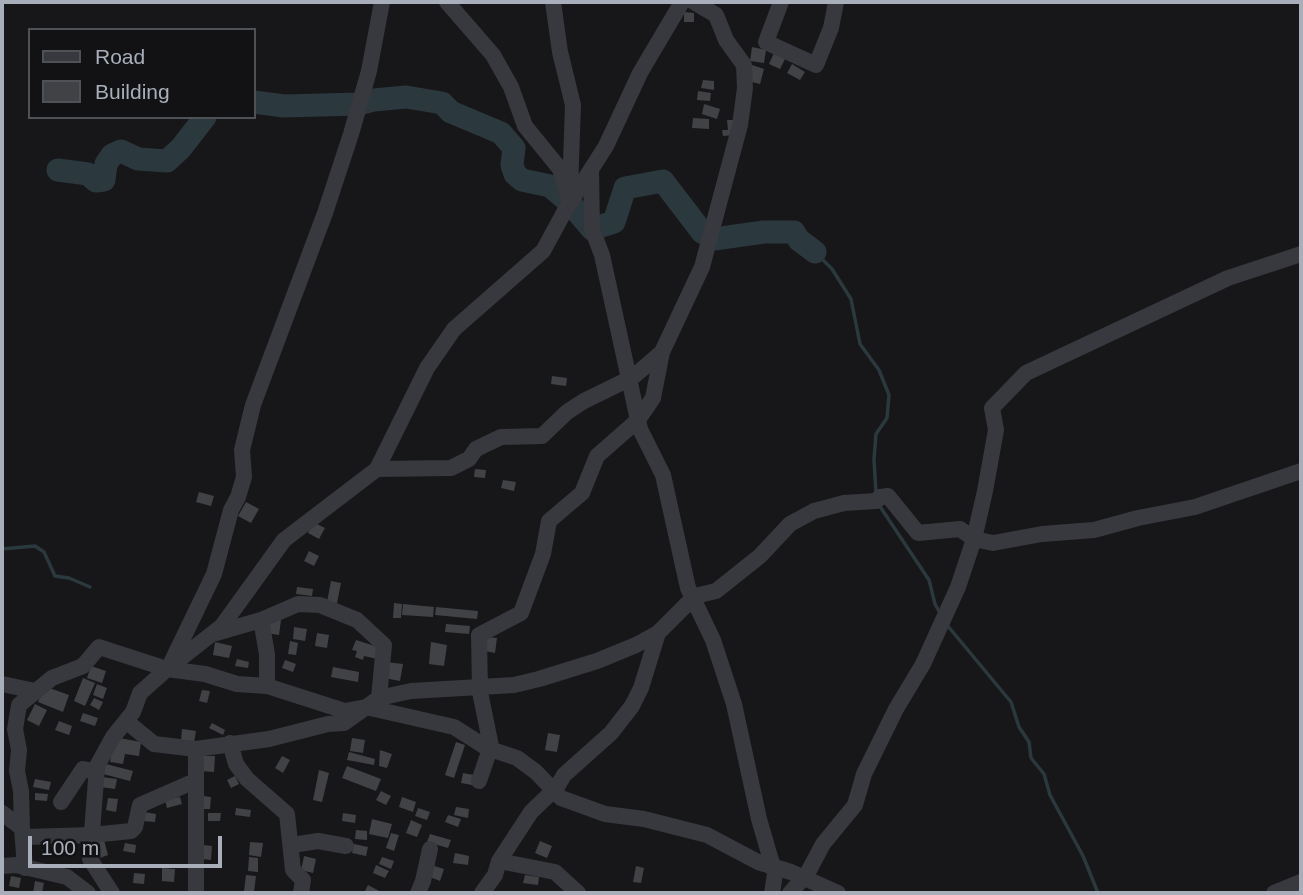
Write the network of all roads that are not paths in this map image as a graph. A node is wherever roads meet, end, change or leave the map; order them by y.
1 (382, 2) edge
2 (447, 2) edge
3 (553, 2) edge
4 (682, 2) edge
5 (694, 2) edge
6 (781, 2) edge
7 (836, 2) edge
8 (591, 170) junction
9 (570, 203) junction
10 (1301, 254) edge
11 (663, 352) junction
12 (629, 378) junction
13 (638, 420) junction
14 (377, 470) junction
15 (1301, 471) edge
16 (974, 539) junction
17 (693, 598) junction
18 (261, 620) junction
19 (658, 633) junction
20 (213, 634) junction
21 (167, 669) junction
22 (2, 684) edge
23 (267, 686) junction
24 (480, 687) junction
25 (35, 691) junction
26 (373, 703) junction
27 (126, 721) junction
28 (230, 743) junction
29 (196, 749) junction
30 (491, 749) junction
31 (97, 772) junction
32 (195, 781) junction
33 (479, 781) dead end
34 (553, 790) junction
35 (61, 802) dead end
36 (2, 813) edge
37 (23, 832) junction
38 (92, 835) junction
39 (292, 845) junction
40 (346, 846) dead end
41 (430, 849) dead end
42 (499, 862) junction
43 (2, 865) edge
44 (772, 866) junction
45 (25, 868) junction
46 (99, 874) junction
47 (803, 877) junction
48 (1299, 887) edge
49 (88, 893) edge
50 (100, 893) edge
51 (112, 893) edge
52 (196, 893) edge
53 (301, 893) edge
54 (418, 893) edge
55 (482, 893) edge
56 (578, 893) edge
57 (772, 893) edge
58 (790, 893) edge
59 (838, 893) edge
60 (1274, 893) edge

1 - 21 street
2 - 9 street
3 - 9 street
4 - 8 street
5 - 11 street
6 - 7 street
8 - 9 street
8 - 12 street
9 - 14 street
10 - 16 street
11 - 12 street
11 - 13 street
12 - 13 street
12 - 14 street
13 - 17 street
13 - 24 street
14 - 20 street
15 - 16 street
16 - 17 street
16 - 47 street
17 - 19 street
17 - 44 street
18 - 20 street
18 - 23 street
18 - 26 street
19 - 24 street
19 - 34 street
20 - 21 street
21 - 23 street
21 - 25 street
21 - 27 street
22 - 25 street
23 - 26 street
24 - 26 street
24 - 30 street
25 - 37 street
26 - 28 street
26 - 30 street
27 - 29 street
27 - 31 street
28 - 29 street
28 - 39 street
29 - 32 street
30 - 33 street
30 - 34 street
31 - 35 street
31 - 38 street
32 - 38 street
32 - 52 street
34 - 42 street
34 - 44 street
36 - 37 street
37 - 38 street
37 - 45 street
38 - 46 street
39 - 40 street
39 - 53 street
41 - 54 street
42 - 55 street
42 - 56 street
43 - 45 street
44 - 47 street
44 - 57 street
45 - 49 street
46 - 50 street
46 - 51 street
47 - 58 street
47 - 59 street
48 - 60 street

